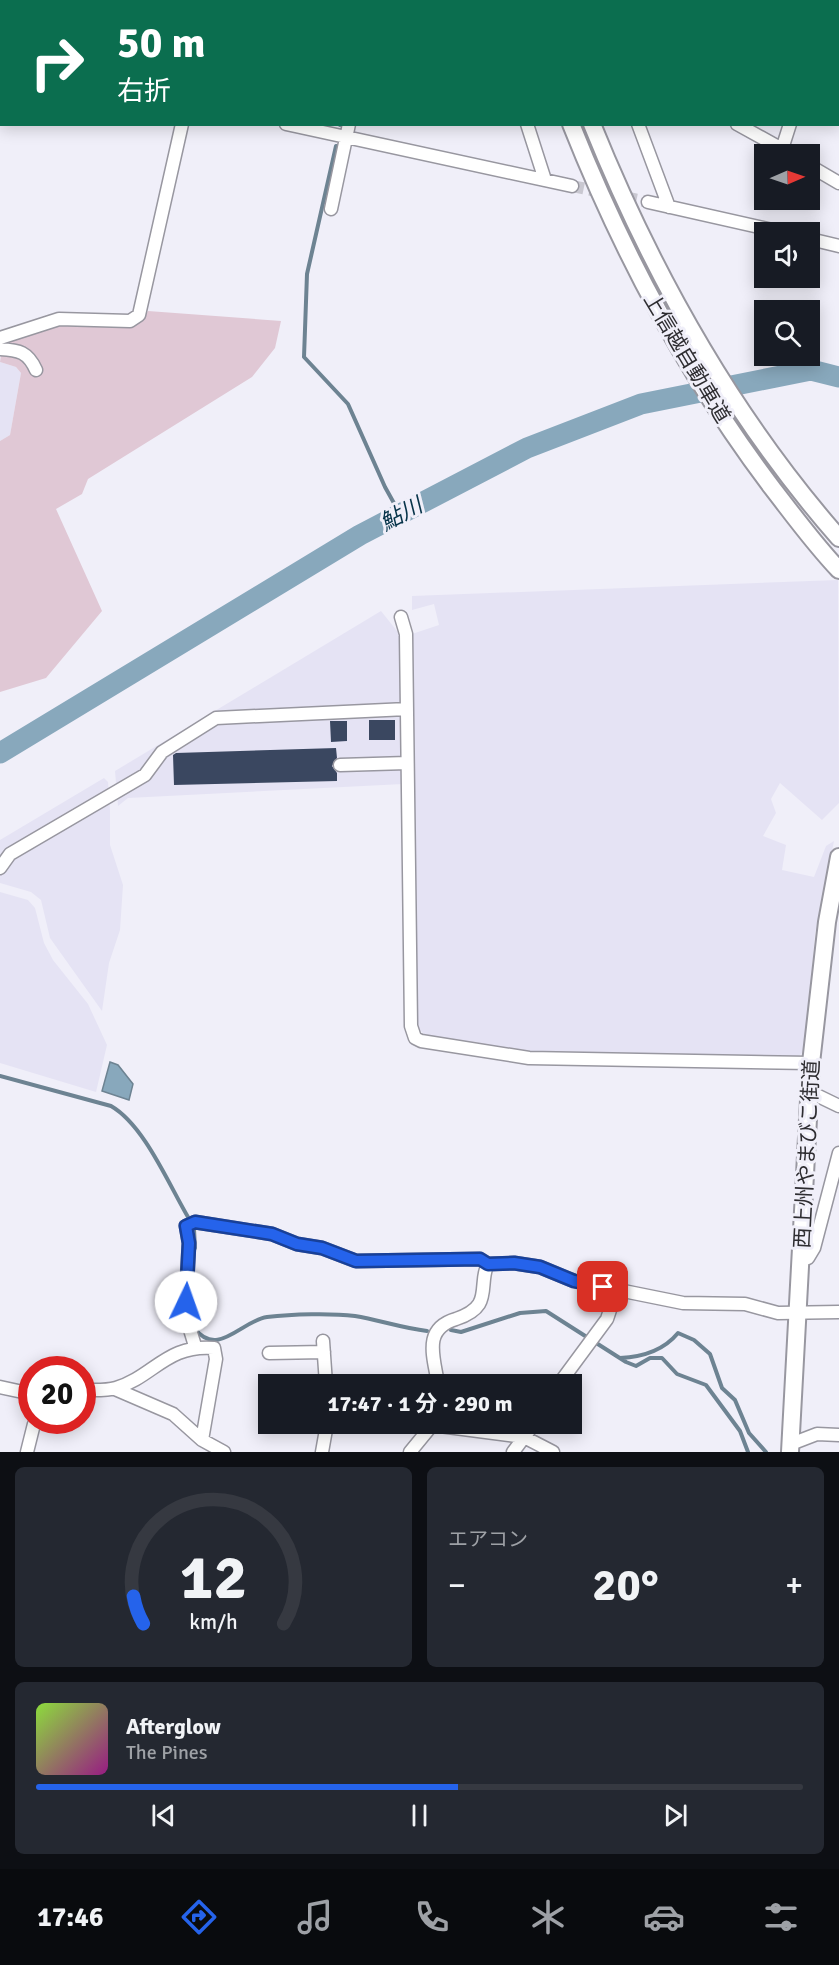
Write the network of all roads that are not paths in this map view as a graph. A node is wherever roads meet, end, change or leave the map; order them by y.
1 (182, 126) edge
2 (303, 126) edge
3 (528, 126) edge
4 (572, 126) edge
5 (593, 126) edge
6 (639, 126) edge
7 (741, 126) edge
8 (790, 126) edge
9 (347, 131) edge
10 (773, 144) edge
11 (788, 144) edge
12 (820, 172) edge
13 (545, 180) junction
14 (839, 183) edge
15 (572, 186) tunnel mouth
16 (648, 202) tunnel mouth
17 (669, 207) junction
18 (331, 209) dead end
19 (754, 226) edge
20 (820, 241) edge
21 (839, 246) edge
22 (0, 338) edge
23 (0, 349) edge
24 (36, 370) dead end
25 (839, 538) edge
26 (839, 570) edge
27 (401, 617) dead end
28 (407, 710) junction
29 (407, 763) junction
30 (340, 765) dead end
31 (839, 857) edge
32 (0, 868) edge
33 (812, 1063) junction
34 (810, 1092) junction
35 (839, 1106) edge
36 (839, 1154) edge
37 (801, 1260) junction
38 (488, 1264) junction
39 (616, 1290) junction
40 (839, 1312) edge
41 (798, 1314) junction
42 (195, 1347) junction
43 (269, 1353) dead end
44 (325, 1374) edge
45 (437, 1374) edge
46 (566, 1374) edge
47 (0, 1387) edge
48 (115, 1389) junction
49 (96, 1390) edge
50 (18, 1391) edge
51 (32, 1434) edge
52 (325, 1434) edge
53 (424, 1434) edge
54 (503, 1434) edge
55 (526, 1434) edge
56 (839, 1435) edge
57 (524, 1437) junction
58 (202, 1440) junction
59 (790, 1448) edge
60 (27, 1452) edge
61 (224, 1452) edge
62 (322, 1452) edge
63 (410, 1452) edge
64 (513, 1452) edge
65 (553, 1452) edge

1 - 22 street
2 - 9 street
3 - 13 street
4 - 26 highway, 上信越自動車道
5 - 25 highway, 上信越自動車道
6 - 17 street
7 - 10 street
8 - 11 street
9 - 13 street
9 - 18 street
12 - 14 street
13 - 15 street
16 - 17 street
17 - 19 street
20 - 21 street
23 - 24 street
27 - 28 street
28 - 29 street
28 - 32 street
29 - 30 street
29 - 33 street
31 - 33 highway, 西上州やまびこ街道
33 - 34 highway, 西上州やまびこ街道
34 - 35 street
34 - 37 highway, 西上州やまびこ街道
36 - 37 street
37 - 41 highway, 西上州やまびこ街道
38 - 39 street
38 - 42 street
38 - 45 street
39 - 41 street
39 - 46 street
40 - 41 street
41 - 59 highway, 西上州やまびこ街道
42 - 48 street
42 - 58 street
43 - 44 street
47 - 50 street
48 - 49 street
48 - 58 street
51 - 60 street
52 - 62 street
53 - 63 street
54 - 57 street
55 - 57 street
56 - 59 street
57 - 64 street
57 - 65 street
58 - 61 street

